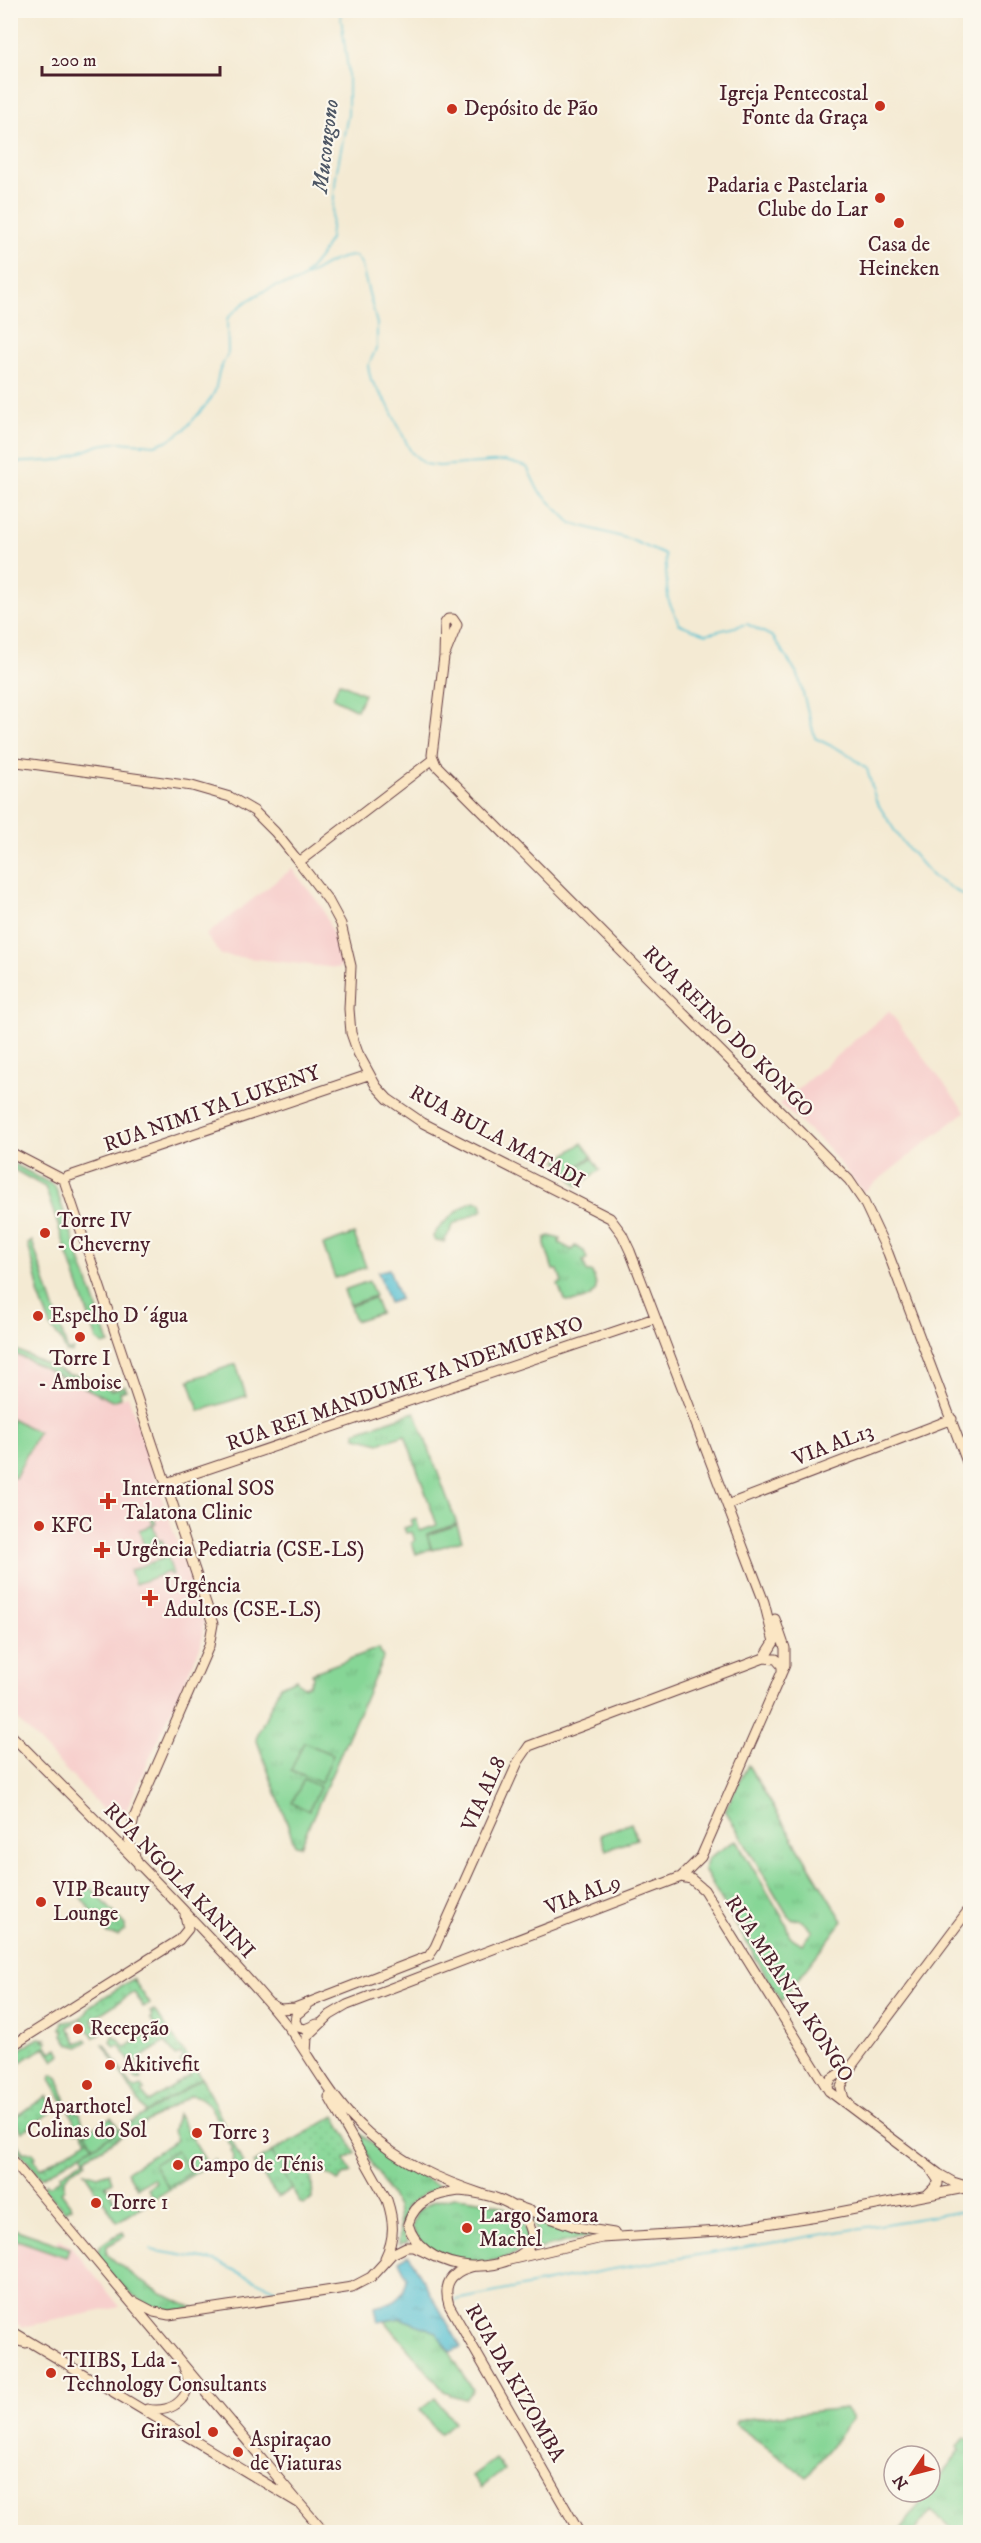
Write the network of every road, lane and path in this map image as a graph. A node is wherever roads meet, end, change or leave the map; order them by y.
1 (444, 657) dead end
2 (432, 760) junction
3 (10, 761) edge
4 (299, 862) junction
5 (368, 1075) junction
6 (10, 1152) edge
7 (64, 1179) junction
8 (655, 1318) junction
9 (952, 1419) junction
10 (970, 1470) edge
11 (166, 1484) junction
12 (727, 1505) junction
13 (764, 1602) junction
14 (764, 1658) junction
15 (782, 1672) junction
16 (10, 1734) edge
17 (134, 1818) junction
18 (106, 1831) junction
19 (139, 1866) junction
20 (681, 1877) junction
21 (181, 1908) junction
22 (970, 1908) edge
23 (422, 1960) junction
24 (429, 1974) junction
25 (370, 1979) junction
26 (375, 1994) junction
27 (313, 2002) junction
28 (270, 2003) junction
29 (322, 2022) junction
30 (10, 2047) edge
31 (308, 2057) junction
32 (853, 2064) junction
33 (829, 2091) junction
34 (868, 2120) junction
35 (10, 2158) edge
36 (927, 2165) junction
37 (970, 2187) edge
38 (482, 2194) junction
39 (926, 2196) junction
40 (506, 2202) junction
41 (665, 2235) junction
42 (435, 2257) junction
43 (501, 2262) junction
44 (480, 2265) junction
45 (377, 2270) junction
46 (118, 2286) junction
47 (10, 2330) edge
48 (10, 2339) edge
49 (43, 2349) junction
50 (180, 2358) junction
51 (139, 2407) junction
52 (300, 2505) junction
53 (324, 2532) edge
54 (579, 2532) edge

1 - 2 street
2 - 4 street
2 - 9 street, RUA REINO DO KONGO
3 - 4 street, RUA BULA MATADI
4 - 5 street, RUA BULA MATADI
5 - 7 street, RUA NIMI YA LUKENY
5 - 8 street, RUA BULA MATADI
6 - 7 street
7 - 11 street
8 - 11 street, RUA REI MANDUME YA NDEMUFAYO
8 - 12 street, RUA BULA MATADI
9 - 10 street, RUA REINO DO KONGO
9 - 12 street, VIA AL13
11 - 17 street
12 - 13 street, RUA BULA MATADI
13 - 14 street, RUA BULA MATADI
13 - 15 street, RUA BULA MATADI
14 - 15 street
14 - 23 street, VIA AL8
15 - 20 street, VIA AL9
16 - 18 street, RUA NGOLA KANINI
17 - 18 street
17 - 19 street
18 - 19 street, RUA NGOLA KANINI
19 - 21 street, RUA NGOLA KANINI
20 - 24 street, VIA AL9
20 - 33 street, RUA MBANZA KONGO
21 - 28 street, RUA NGOLA KANINI
21 - 30 street
22 - 32 street
23 - 24 street
23 - 25 street
24 - 26 street, VIA AL9
25 - 26 street
25 - 27 street
26 - 29 street, VIA AL9
27 - 28 street
27 - 29 street
28 - 31 street, RUA NGOLA KANINI
29 - 31 street, VIA AL9
31 - 38 street, RUA NGOLA KANINI
31 - 45 street, RUA NGOLA KANINI
32 - 33 street
32 - 34 street
33 - 34 street, RUA MBANZA KONGO
34 - 36 street, RUA MBANZA KONGO
35 - 46 street
36 - 37 street, RUA MBANZA KONGO
36 - 39 street
37 - 39 street
38 - 40 street
38 - 42 street
39 - 41 street
40 - 41 street
40 - 43 street
41 - 43 street
42 - 44 street
42 - 45 street
43 - 44 street
44 - 54 street, RUA DA KIZOMBA
45 - 46 street
46 - 50 street
47 - 49 street
48 - 49 street
49 - 51 street
50 - 51 street
50 - 52 street
51 - 52 street
52 - 53 street

